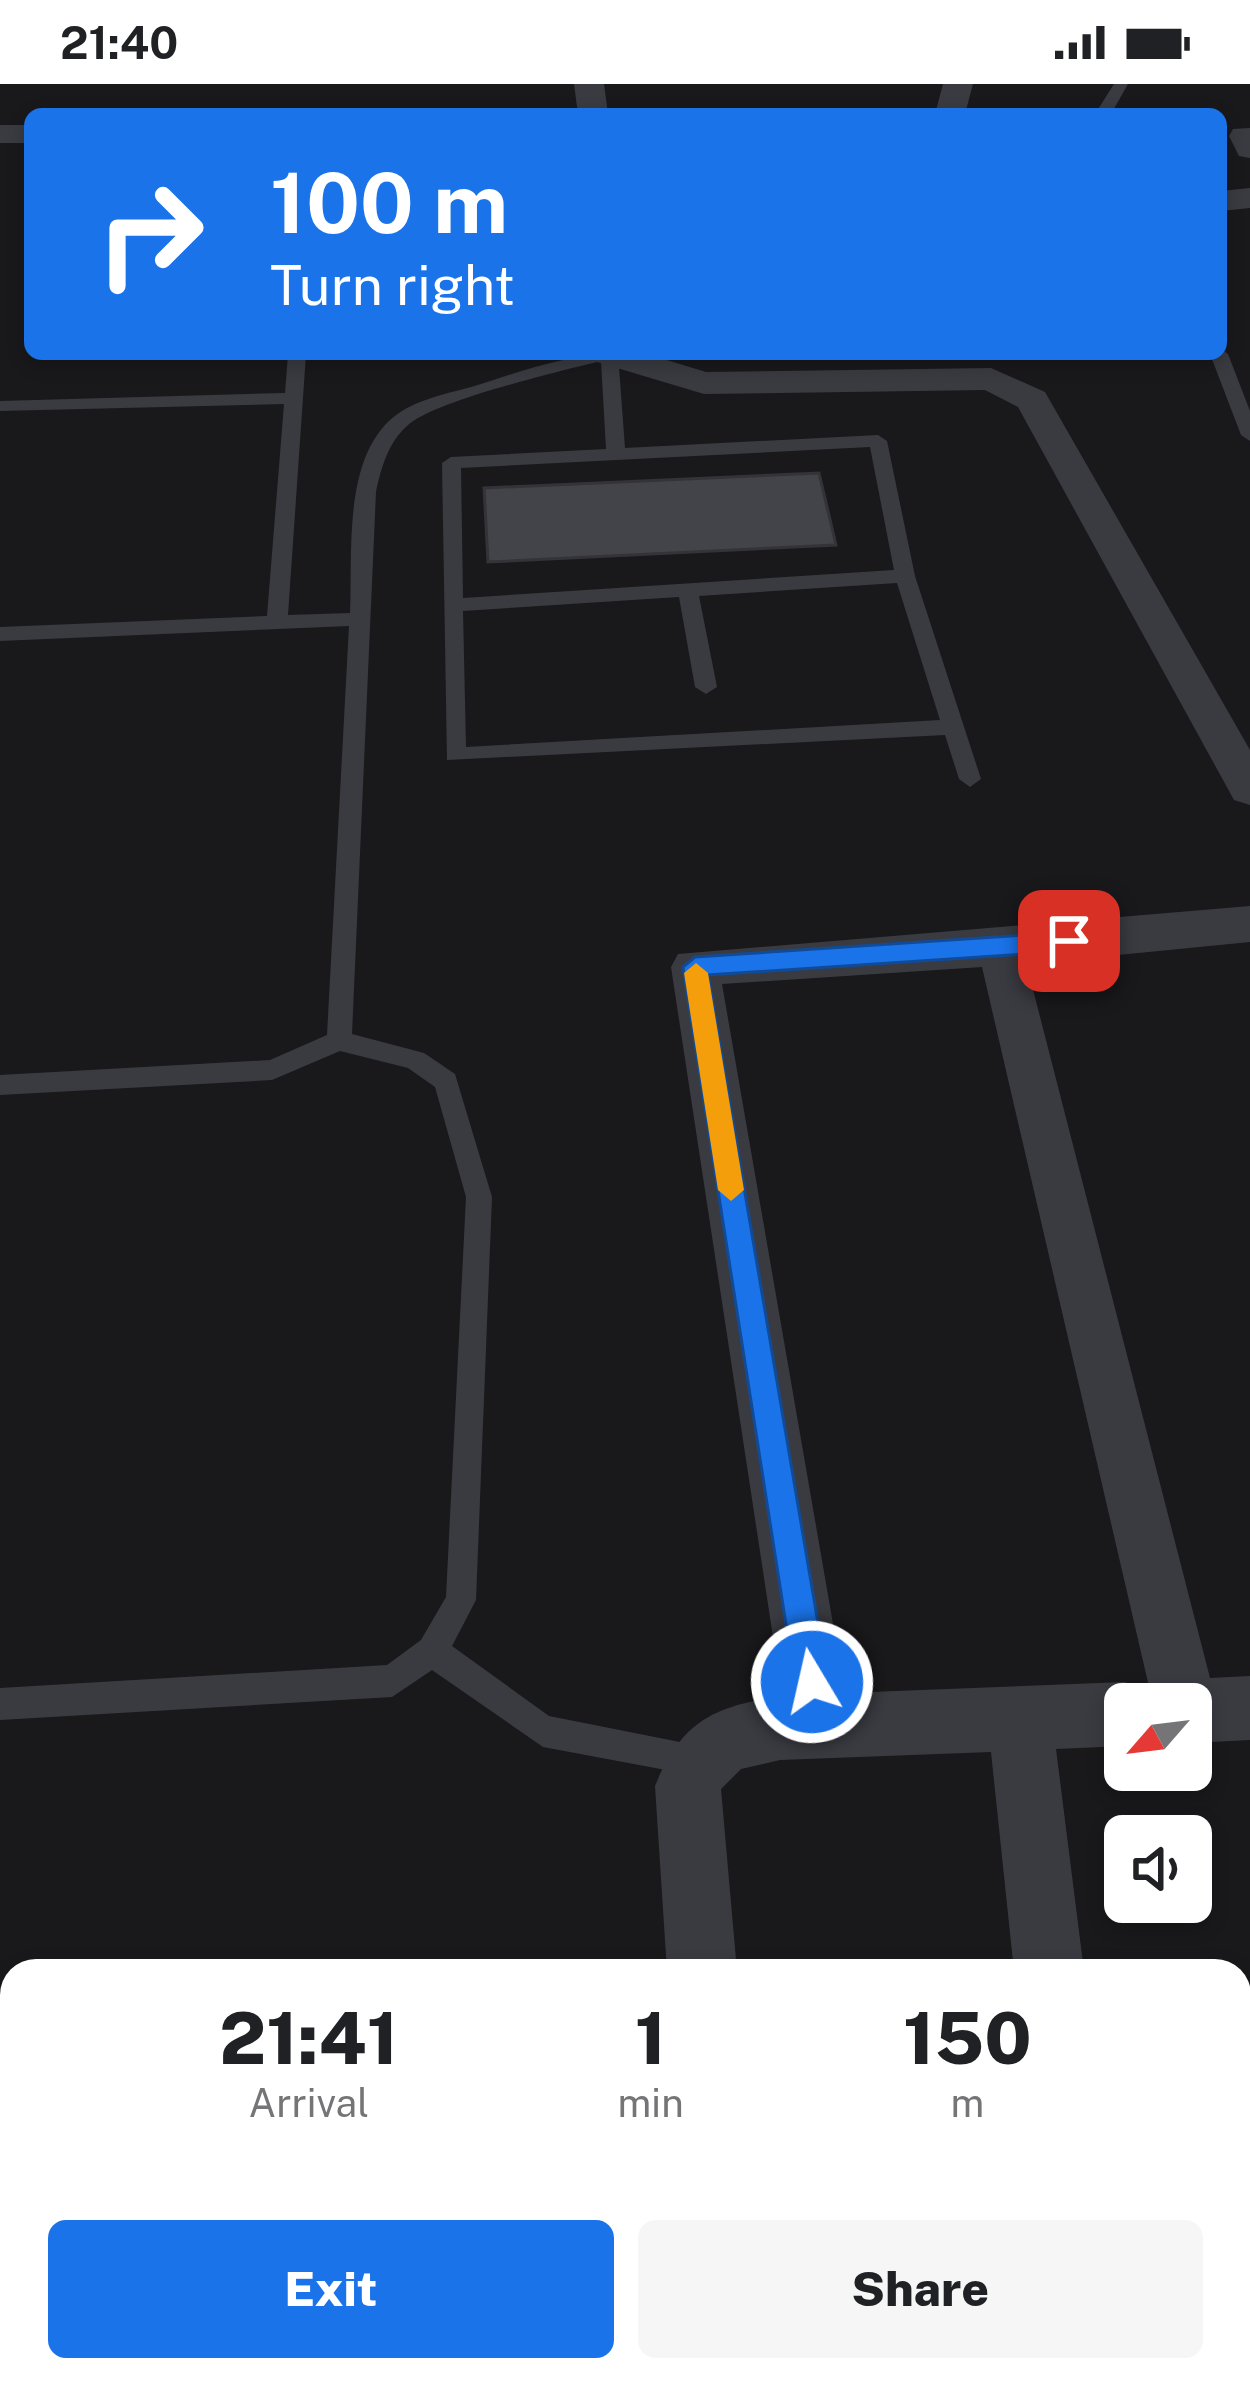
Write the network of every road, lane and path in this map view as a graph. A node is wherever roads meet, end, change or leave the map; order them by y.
1 (297, 360) edge
2 (586, 360) edge
3 (609, 360) edge
4 (629, 360) edge
5 (1016, 360) edge
6 (1221, 360) edge
7 (294, 398) junction
8 (1032, 400) junction
9 (0, 406) edge
10 (1250, 434) edge
11 (616, 455) junction
12 (905, 576) junction
13 (688, 590) junction
14 (454, 605) junction
15 (359, 619) junction
16 (278, 622) junction
17 (0, 634) edge
18 (706, 687) dead end
19 (954, 727) junction
20 (970, 779) dead end
21 (1250, 789) edge
22 (1250, 924) edge
23 (1023, 946) junction
24 (339, 1041) junction
25 (0, 1085) edge
26 (432, 1651) junction
27 (1182, 1683) edge
28 (0, 1704) edge
29 (1212, 1707) edge
30 (1250, 1708) edge
31 (1104, 1715) edge
32 (1020, 1718) junction
33 (819, 1726) junction
34 (698, 1760) junction
35 (701, 1959) edge
36 (1048, 1959) edge

1 - 7 lane
2 - 15 lane
3 - 11 lane
4 - 8 street
5 - 8 street
6 - 10 lane
7 - 9 lane
7 - 16 lane
8 - 21 street
11 - 12 lane
11 - 14 lane
12 - 13 lane
12 - 19 lane
13 - 14 lane
13 - 18 lane
14 - 19 lane
15 - 16 lane
15 - 24 lane
16 - 17 lane
19 - 20 lane
22 - 23 street
23 - 27 street
23 - 33 street
24 - 25 lane
24 - 26 lane
26 - 28 lane
26 - 34 lane
29 - 30 street
31 - 32 street
32 - 33 street
32 - 36 street
33 - 34 street
34 - 35 street

